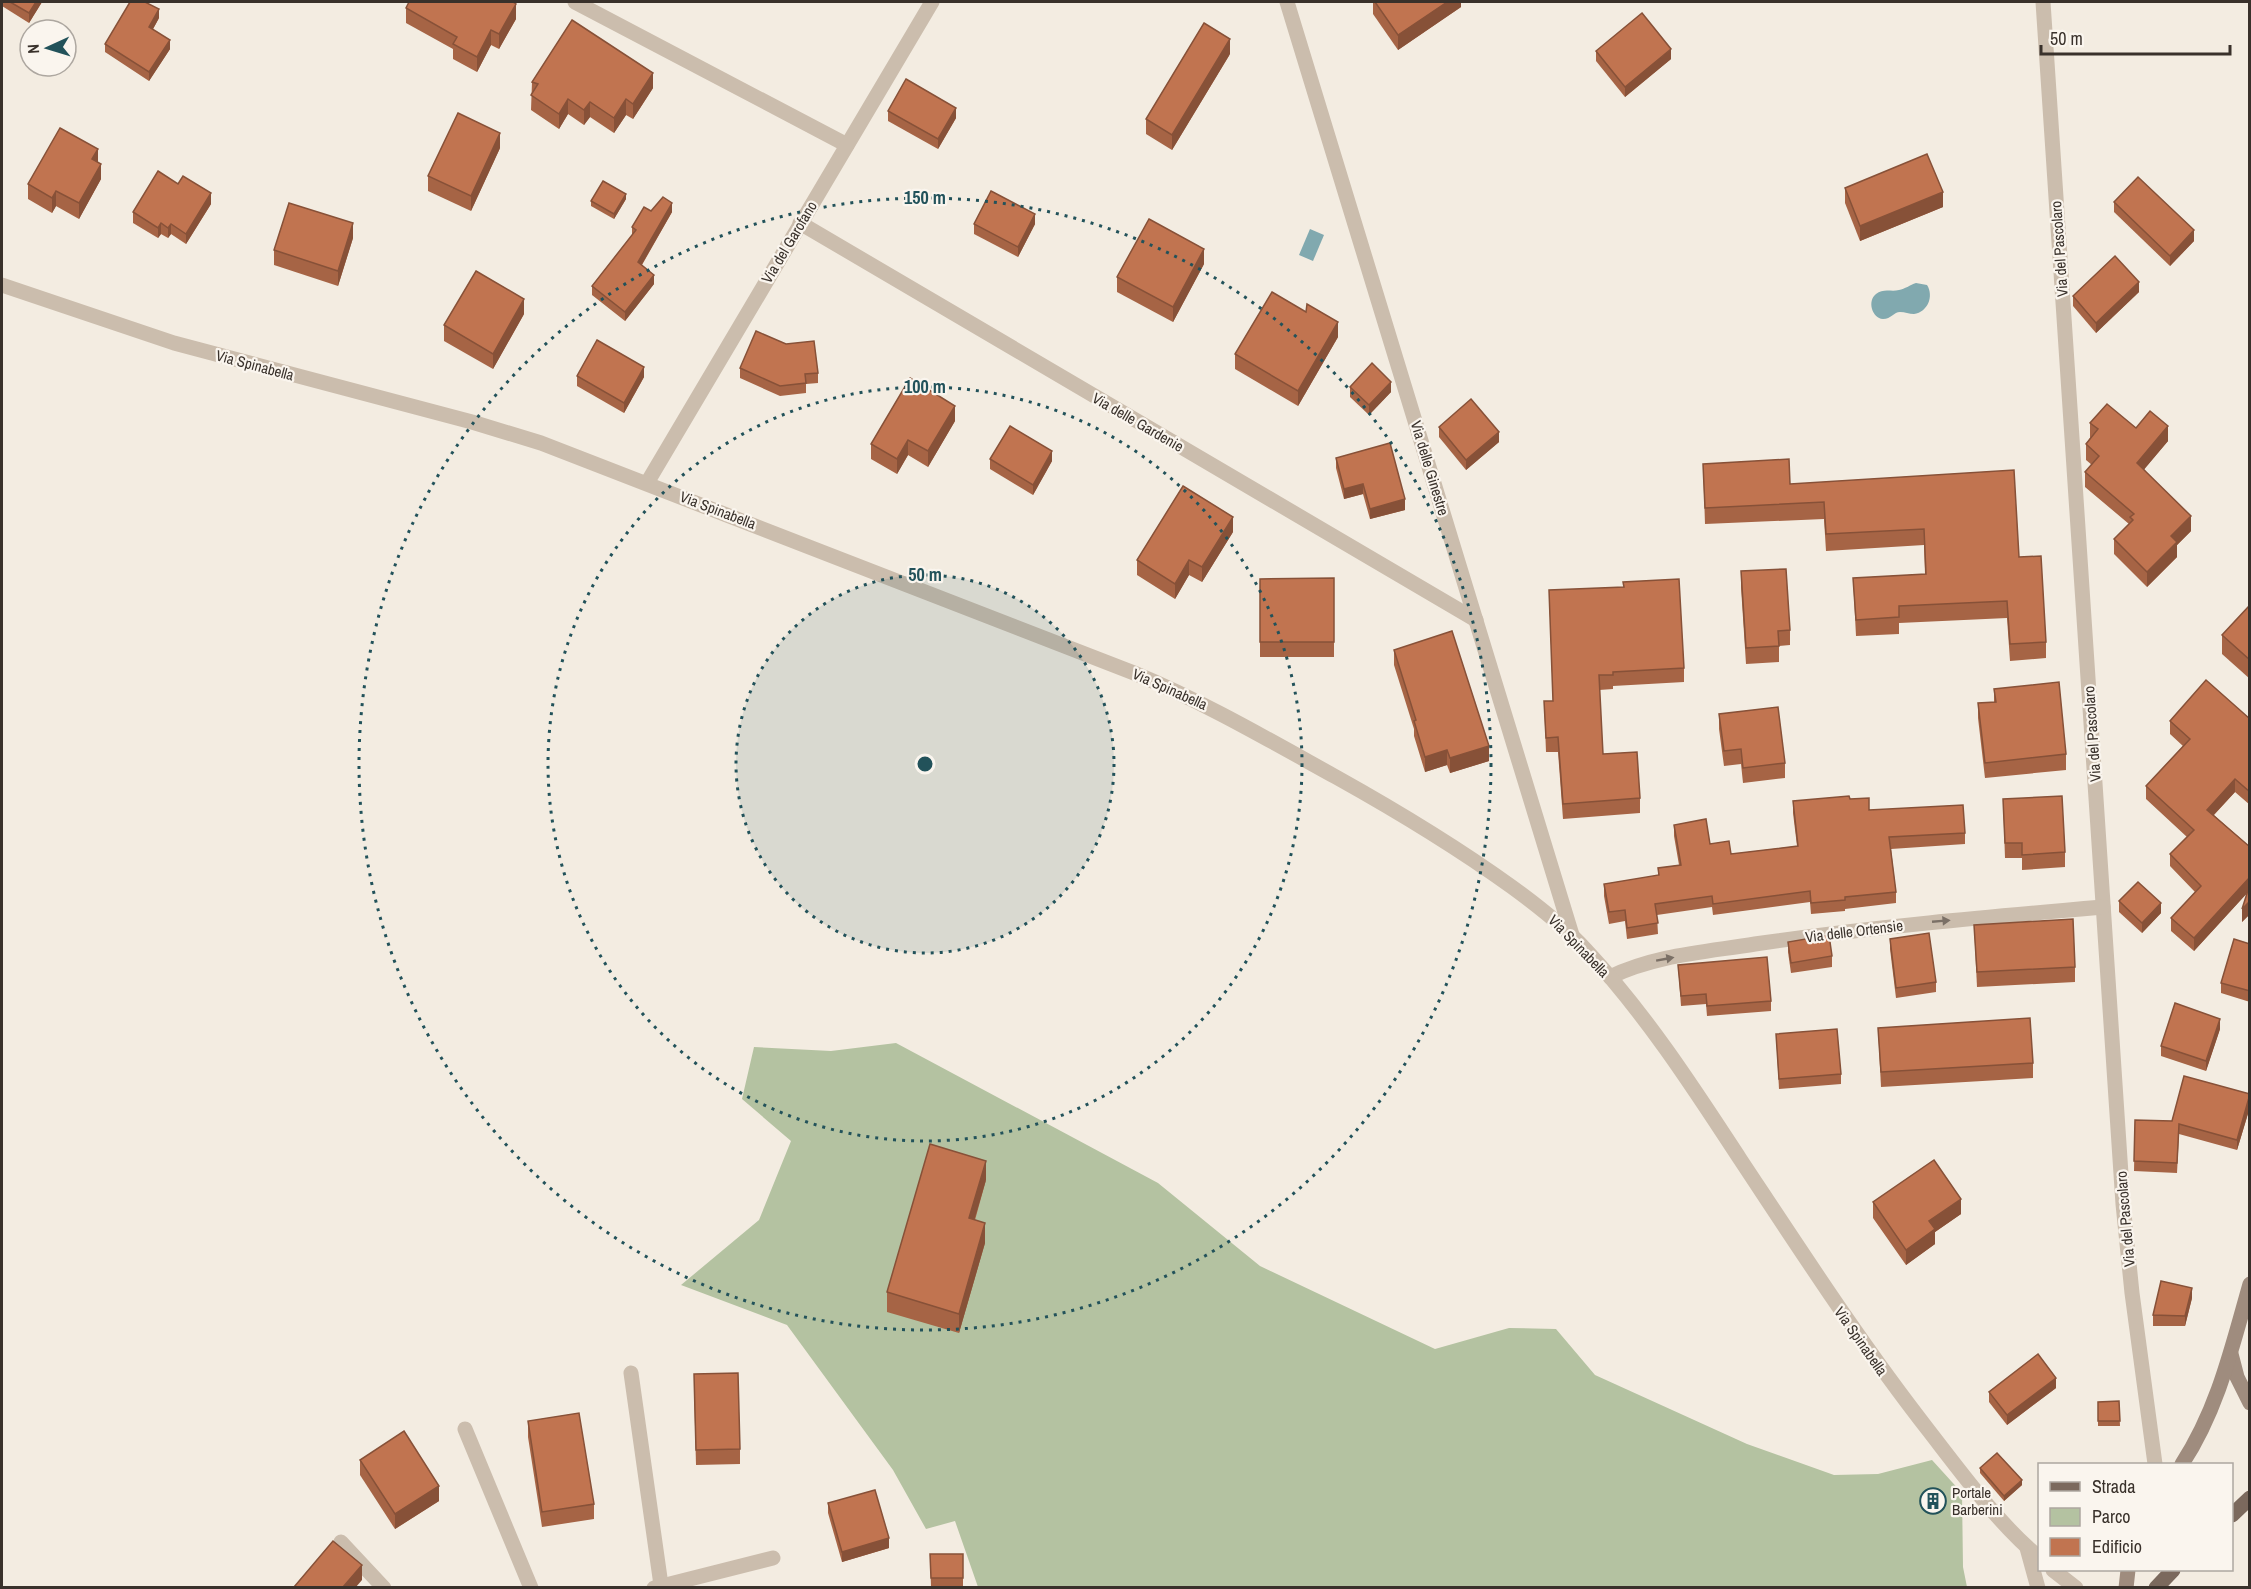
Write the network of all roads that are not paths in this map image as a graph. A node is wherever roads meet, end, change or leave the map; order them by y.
1 (574, 2) edge
2 (932, 2) edge
3 (1287, 2) edge
4 (2043, 2) edge
5 (847, 145) junction
6 (800, 224) junction
7 (2, 285) edge
8 (647, 483) junction
9 (1476, 620) junction
10 (2103, 907) junction
11 (1572, 935) junction
12 (1610, 977) junction
13 (2250, 1284) edge
14 (2231, 1351) junction
15 (631, 1373) dead end
16 (2250, 1403) edge
17 (465, 1429) dead end
18 (2193, 1448) junction
19 (2155, 1463) edge
20 (2183, 1463) edge
21 (2191, 1463) edge
22 (2250, 1498) edge
23 (2233, 1514) edge
24 (340, 1542) dead end
25 (2027, 1548) junction
26 (2038, 1556) edge
27 (773, 1558) dead end
28 (2056, 1571) edge
29 (2128, 1571) edge
30 (2164, 1571) edge
31 (2172, 1571) edge
32 (657, 1586) edge
33 (2158, 1586) edge
34 (384, 1587) edge
35 (531, 1587) edge
36 (2038, 1587) edge
37 (2076, 1587) edge
38 (2126, 1587) edge

1 - 5 street
2 - 5 street, Via del Garofano
3 - 9 street, Via delle Ginestre
4 - 10 street, Via del Pascolaro
5 - 6 street, Via del Garofano
6 - 8 street, Via del Garofano
6 - 9 street, Via delle Gardenie
7 - 8 street, Via Spinabella
8 - 11 street, Via Spinabella
9 - 11 street, Via delle Ginestre
12 -> 10 street, Via delle Ortensie
10 - 19 street, Via del Pascolaro
11 - 12 street, Via Spinabella
12 - 25 street, Via Spinabella
13 - 14 main road
14 - 16 main road
14 - 18 main road
15 - 32 street
17 - 35 street
18 - 20 main road
18 - 21 main road
22 - 23 main road
24 - 34 street
25 - 26 street, Via Spinabella
25 - 36 street, Via Spinabella
27 - 32 street
28 - 37 street
29 - 38 main road
30 - 33 main road
31 - 33 main road

